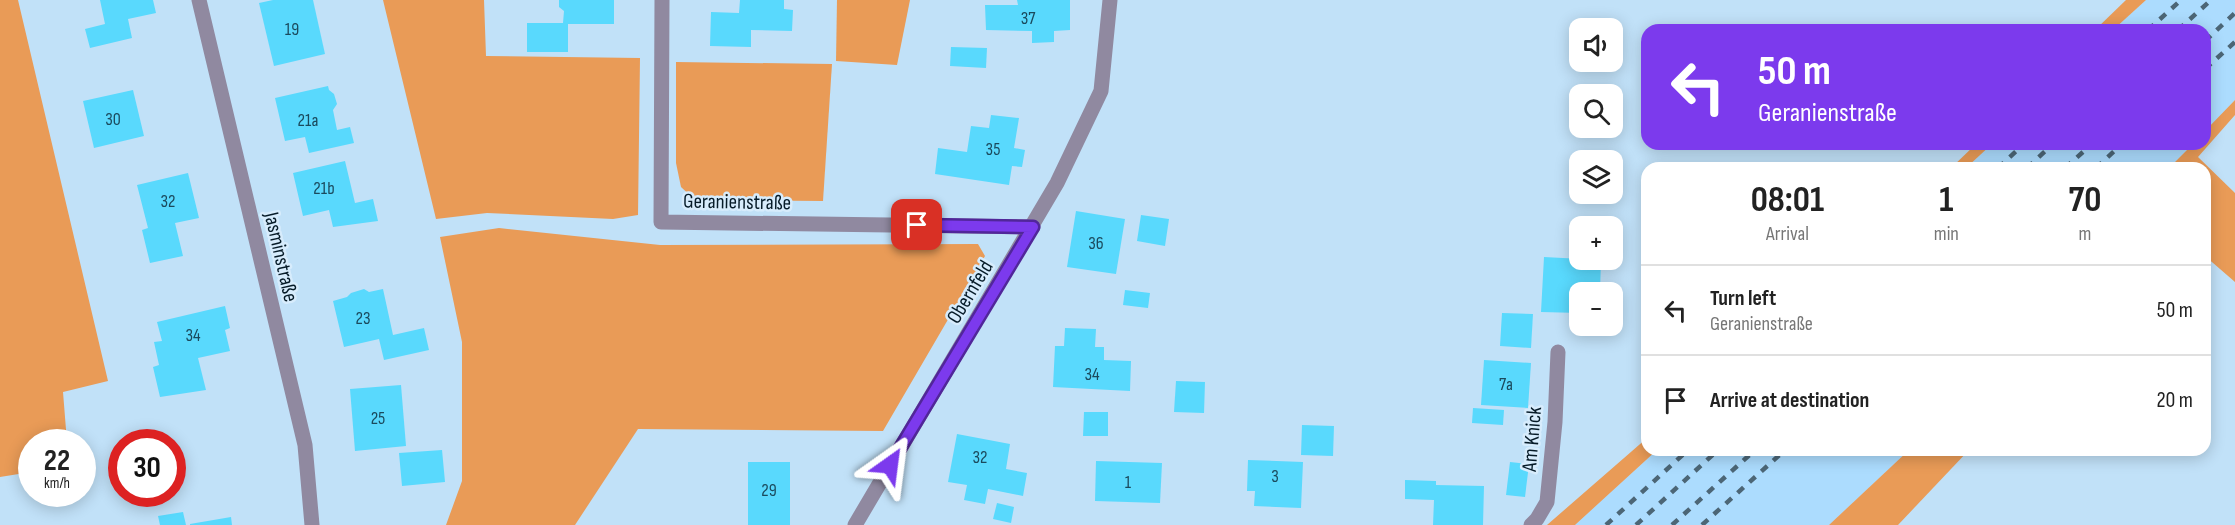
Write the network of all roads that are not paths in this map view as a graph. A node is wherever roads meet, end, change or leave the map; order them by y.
1 (199, 0) edge
2 (662, 0) edge
3 (1110, 0) edge
4 (1033, 227) junction
5 (1558, 352) dead end
6 (312, 525) edge
7 (855, 525) edge
8 (1531, 525) edge

1 - 6 street, Jasminstraße
2 - 4 street, Geranienstraße
3 - 4 street, Obernfeld
4 - 7 street, Obernfeld
5 - 8 street, Am Knick

